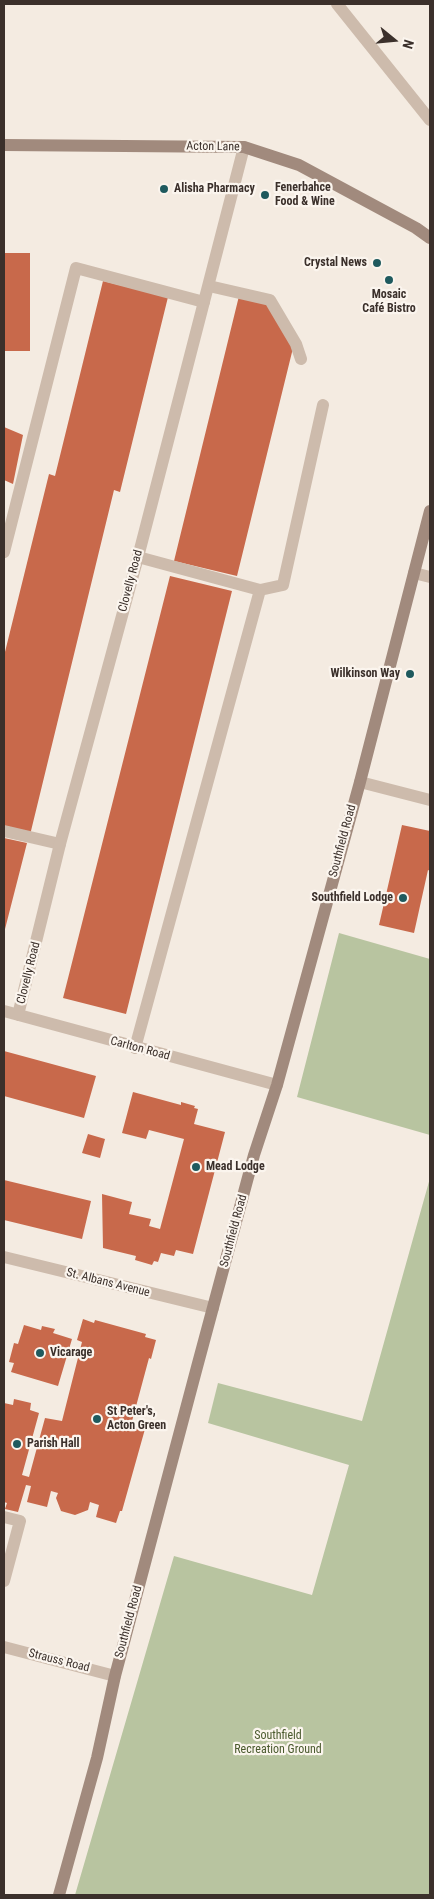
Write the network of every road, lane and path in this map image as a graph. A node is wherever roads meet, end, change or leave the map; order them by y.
1 (337, 4) edge
2 (430, 120) edge
3 (4, 145) edge
4 (244, 147) junction
5 (430, 238) edge
6 (209, 286) junction
7 (204, 302) junction
8 (302, 359) dead end
9 (323, 405) dead end
10 (430, 511) edge
11 (4, 552) edge
12 (138, 557) junction
13 (414, 573) junction
14 (430, 578) edge
15 (260, 590) junction
16 (360, 782) junction
17 (430, 800) edge
18 (4, 831) edge
19 (60, 844) junction
20 (4, 1012) edge
21 (18, 1015) junction
22 (135, 1048) junction
23 (277, 1085) junction
24 (4, 1257) edge
25 (213, 1308) junction
26 (4, 1517) edge
27 (4, 1581) edge
28 (4, 1647) edge
29 (115, 1676) junction
30 (59, 1895) edge

1 - 2 street
3 - 4 main road, Acton Lane
4 - 5 main road, Acton Lane
4 - 6 street, Clovelly Road
6 - 7 street, Clovelly Road
6 - 8 street
7 - 11 street
7 - 12 street, Clovelly Road
9 - 15 street
10 - 13 main road, Southfield Road
12 - 15 street
12 - 19 street, Clovelly Road
13 - 14 street
13 - 16 main road, Southfield Road
15 - 22 street
16 - 17 street
16 - 23 main road, Southfield Road
18 - 19 street
19 - 21 street, Clovelly Road
20 - 21 street, Carlton Road
21 - 22 street, Carlton Road
22 - 23 street, Carlton Road
23 - 25 main road, Southfield Road
24 - 25 street, St. Albans Avenue
25 - 29 main road, Southfield Road
26 - 27 street
28 - 29 street, Strauss Road
29 - 30 main road, Southfield Road

